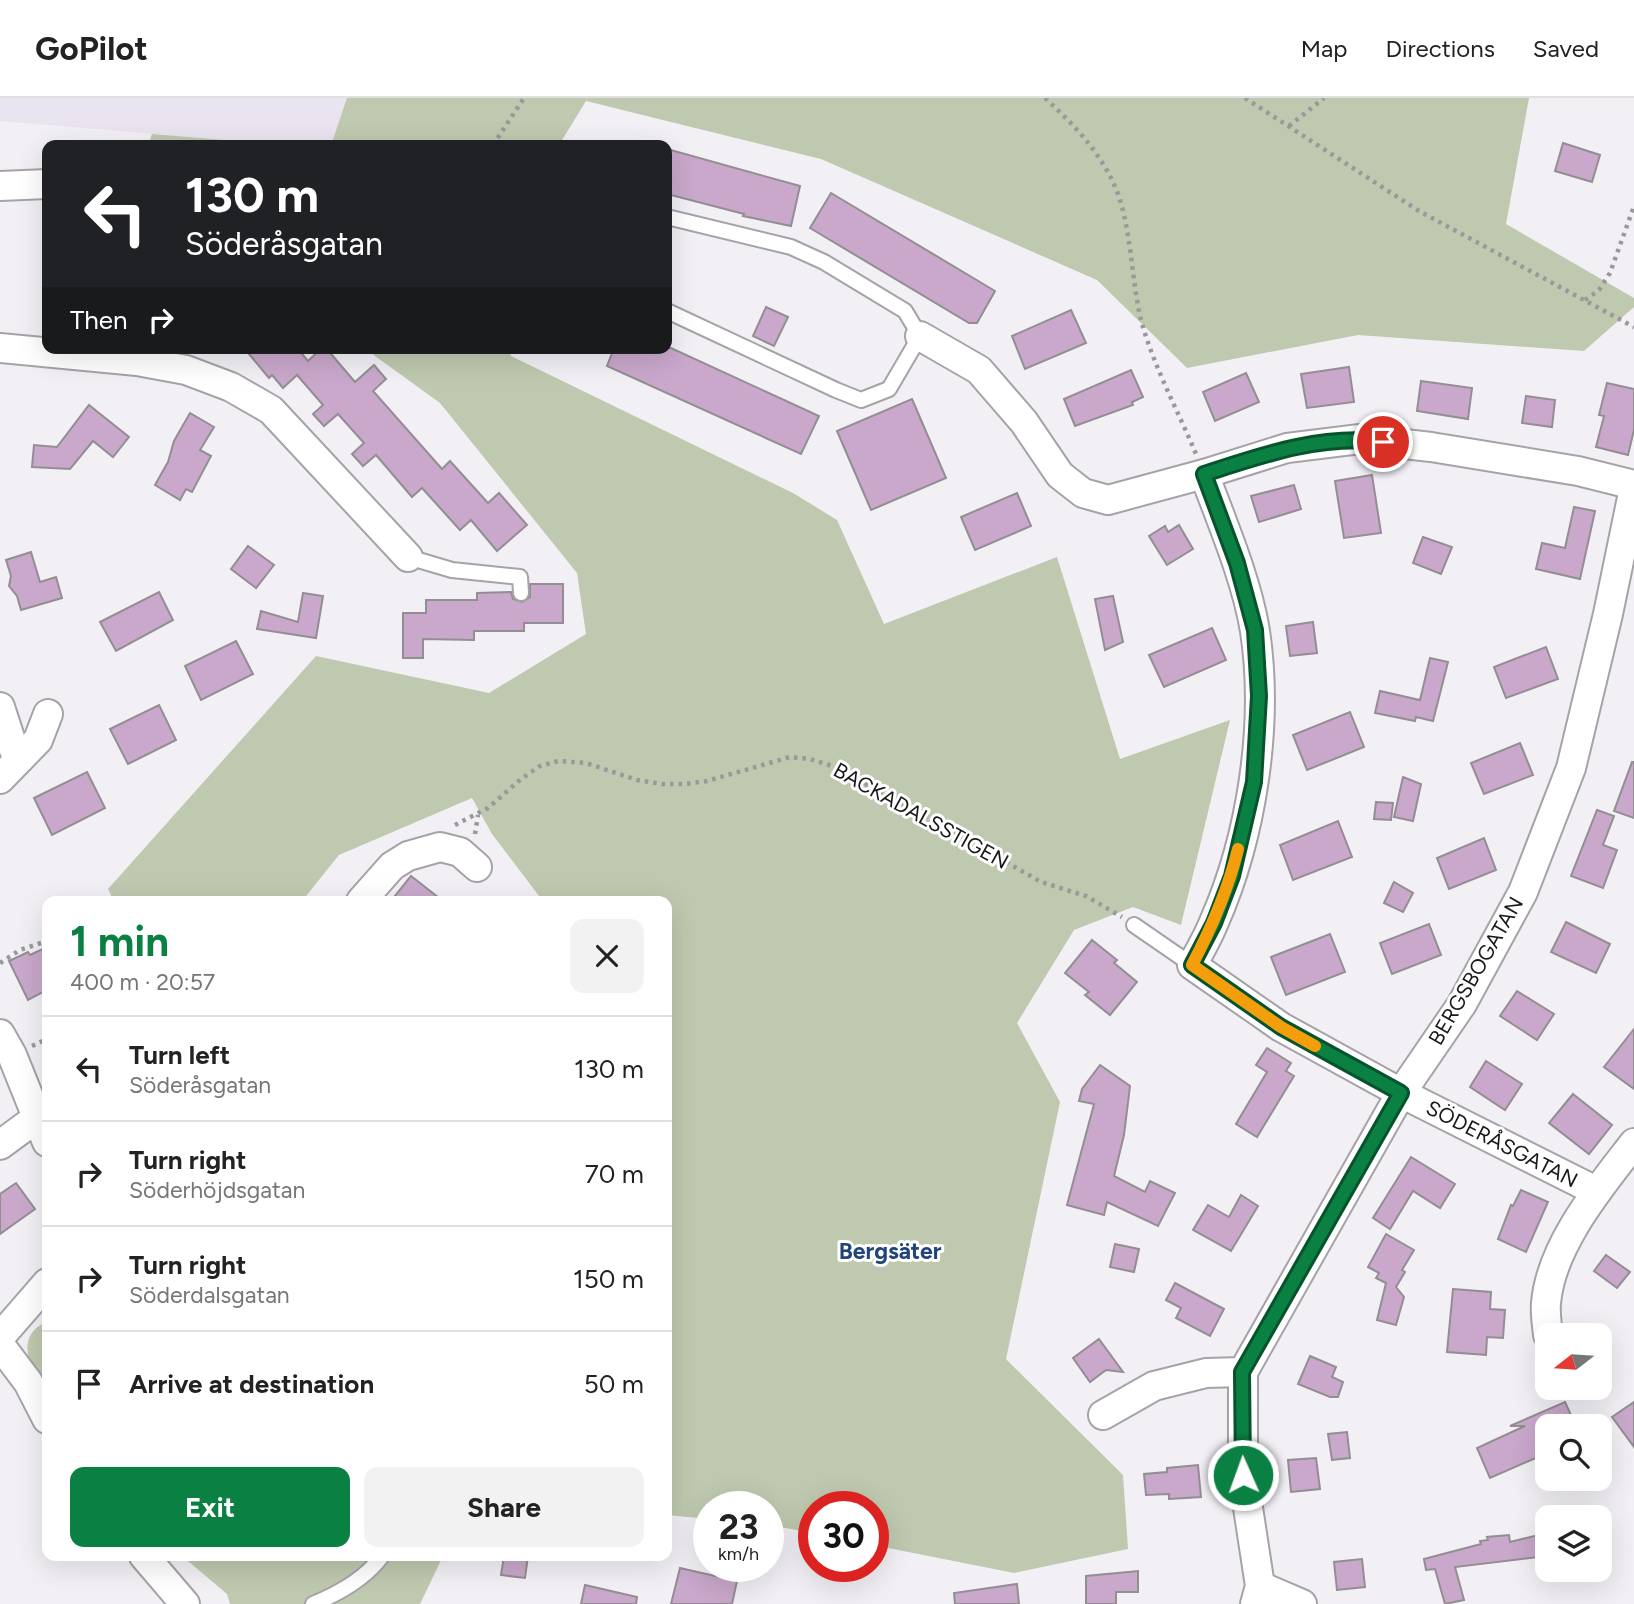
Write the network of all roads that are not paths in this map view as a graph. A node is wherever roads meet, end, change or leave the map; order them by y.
1 (42, 184) edge
2 (0, 186) edge
3 (672, 218) edge
4 (672, 313) edge
5 (920, 336) junction
6 (0, 348) edge
7 (42, 352) edge
8 (63, 354) edge
9 (1204, 474) junction
10 (1634, 486) edge
11 (408, 557) joint
12 (521, 593) dead end
13 (0, 707) edge
14 (48, 715) dead end
15 (20, 758) junction
16 (0, 779) edge
17 (477, 867) dead end
18 (365, 896) edge
19 (1134, 925) road end
20 (1192, 965) junction
21 (0, 1034) edge
22 (1401, 1093) junction
23 (42, 1128) edge
24 (42, 1130) edge
25 (1634, 1143) edge
26 (0, 1145) edge
27 (1596, 1191) junction
28 (42, 1289) edge
29 (1547, 1323) edge
30 (0, 1337) edge
31 (0, 1345) edge
32 (1242, 1372) junction
33 (42, 1409) edge
34 (1103, 1415) dead end
35 (148, 1561) edge
36 (378, 1561) edge
37 (1257, 1595) edge
38 (185, 1604) edge
39 (313, 1604) edge
40 (1302, 1604) edge

1 - 2 street
3 - 5 lane
4 - 5 lane
5 - 9 street
6 - 7 street
8 - 11 street
9 - 10 street
9 - 20 street
10 - 22 street, BERGSBOGATAN
11 - 12 lane
13 - 15 street
14 - 15 street
15 - 16 street
17 - 18 street
19 - 20 lane
20 - 22 street, SÖDERÅSGATAN
21 - 23 street
22 - 27 street, SÖDERÅSGATAN
22 - 32 street, BERGSBOGATAN
24 - 26 street
25 - 27 street
27 - 29 street
28 - 30 street
31 - 33 street
32 - 34 street
32 - 37 street
35 - 38 street
36 - 39 lane
37 - 40 street

